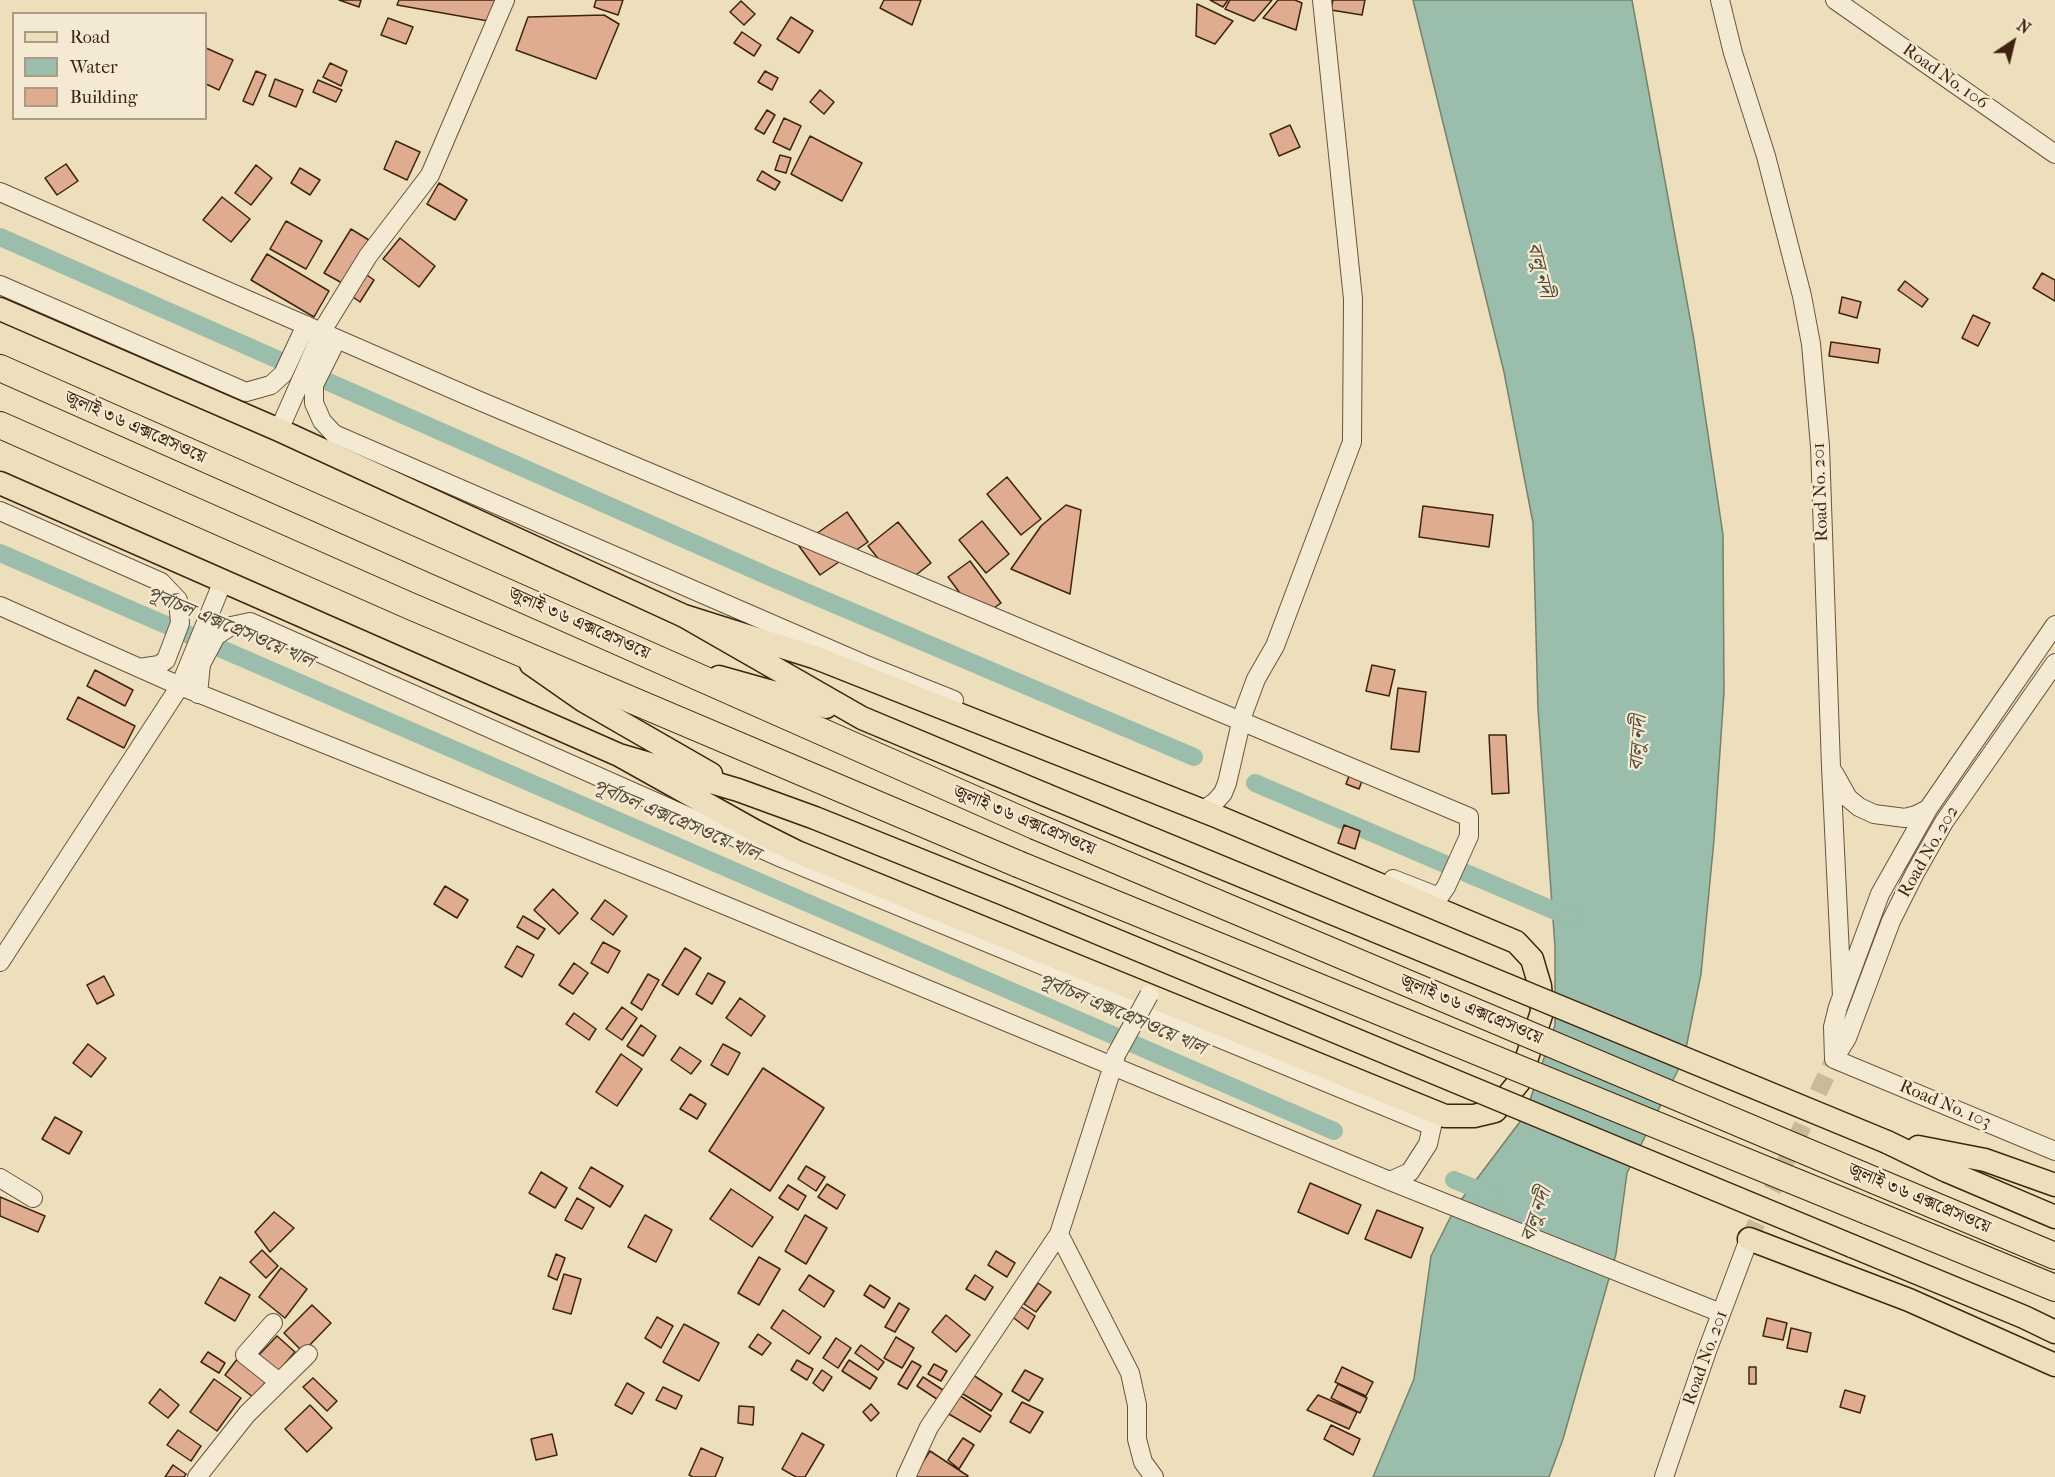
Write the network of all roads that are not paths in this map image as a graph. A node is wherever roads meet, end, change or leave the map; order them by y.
1 (505, 0) edge
2 (1322, 0) edge
3 (1720, 0) edge
4 (1835, 0) edge
5 (2055, 154) edge
6 (0, 192) edge
7 (0, 285) edge
8 (0, 309) edge
9 (306, 325) junction
10 (327, 336) junction
11 (0, 368) edge
12 (0, 425) edge
13 (279, 430) junction
14 (0, 483) edge
15 (0, 511) edge
16 (223, 581) junction
17 (0, 606) edge
18 (684, 616) junction
19 (2055, 625) edge
20 (504, 646) junction
21 (666, 662) junction
22 (2055, 663) edge
23 (138, 668) junction
24 (182, 680) junction
25 (198, 694) junction
26 (862, 718) junction
27 (1241, 721) junction
28 (619, 755) junction
29 (1831, 767) junction
30 (738, 790) junction
31 (1206, 808) junction
32 (1928, 809) junction
33 (1944, 822) junction
34 (0, 962) edge
35 (1842, 996) junction
36 (1146, 1001) junction
37 (1834, 1059) junction
38 (1114, 1061) junction
39 (1887, 1142) junction
40 (2055, 1151) edge
41 (0, 1178) edge
42 (1393, 1183) junction
43 (2055, 1185) edge
44 (33, 1198) dead end
45 (2055, 1217) edge
46 (1059, 1234) junction
47 (1749, 1239) joint
48 (2055, 1256) edge
49 (2055, 1288) edge
50 (1721, 1313) junction
51 (273, 1323) dead end
52 (2055, 1332) edge
53 (308, 1354) dead end
54 (2055, 1365) edge
55 (279, 1382) junction
56 (197, 1477) edge
57 (906, 1477) edge
58 (1154, 1477) edge
59 (1664, 1477) edge

1 - 10 street
2 - 27 street
3 - 29 street, Road No. 201
4 - 5 street, Road No. 106
6 - 9 street
7 - 9 street
8 - 13 main road
9 - 10 street
10 - 13 street
10 - 27 street
10 - 31 street
11 - 21 highway, জুলাই ৩৬ এক্সপ্রেসওয়ে
12 - 20 highway, জুলাই ৩৬ এক্সপ্রেসওয়ে
13 - 18 main road
14 - 16 main road
15 - 23 street
16 - 24 street
16 - 28 main road
17 - 23 street
18 - 26 main road
18 - 31 main road
19 - 32 street, Road No. 202
20 - 30 main road
20 - 49 highway, জুলাই ৩৬ এক্সপ্রেসওয়ে, bridge
21 - 26 main road
21 - 48 highway, জুলাই ৩৬ এক্সপ্রেসওয়ে, bridge
22 - 33 street, Road No. 202
23 - 24 street
24 - 25 street
24 - 34 street
25 - 36 street
25 - 38 street
26 - 39 main road, bridge
27 - 31 street
27 - 31 street
28 - 30 main road
28 - 36 main road
29 - 32 street
29 - 35 street, Road No. 201
30 - 52 main road, bridge
31 - 36 main road
32 - 33 street
32 - 35 street, Road No. 201
33 - 37 street, Road No. 202
35 - 37 street, Road No. 201
36 - 38 street, bridge
36 - 42 street
37 - 40 street, Road No. 103
38 - 42 street
38 - 46 street
39 - 43 main road
39 - 45 main road
41 - 44 street
42 - 50 street
46 - 57 street
46 - 58 street
47 - 50 street, Road No. 201
47 - 54 main road
50 - 59 street, Road No. 201
51 - 55 street
53 - 55 street
55 - 56 street

